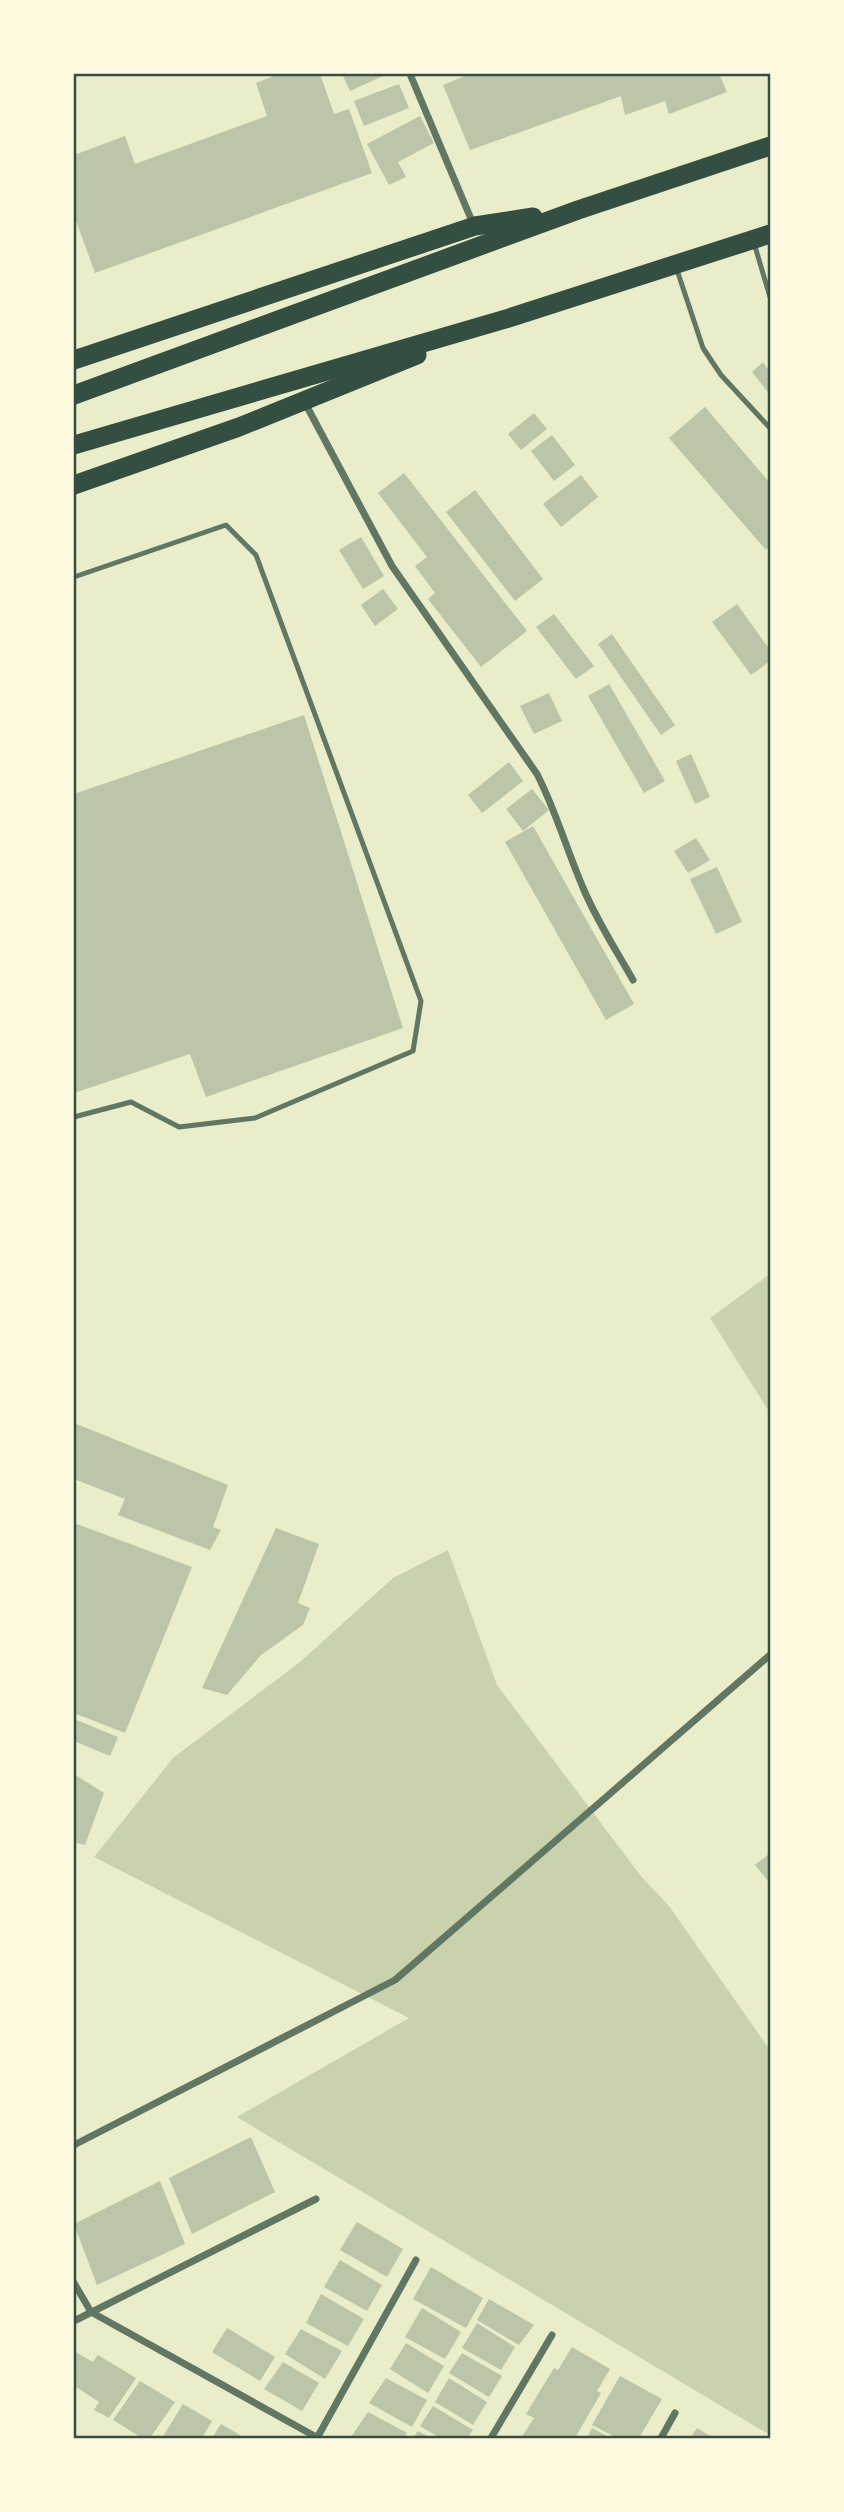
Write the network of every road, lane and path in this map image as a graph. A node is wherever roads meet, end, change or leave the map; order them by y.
1 (410, 74) edge
2 (771, 146) edge
3 (578, 209) junction
4 (475, 226) junction
5 (762, 237) edge
6 (676, 264) junction
7 (771, 297) edge
8 (509, 318) junction
9 (74, 360) edge
10 (74, 395) edge
11 (304, 400) junction
12 (771, 428) edge
13 (74, 445) edge
14 (74, 485) edge
15 (74, 578) edge
16 (633, 980) dead end
17 (74, 1117) edge
18 (771, 1656) edge
19 (74, 2145) edge
20 (316, 2199) dead end
21 (416, 2260) dead end
22 (74, 2283) edge
23 (91, 2312) junction
24 (74, 2321) edge
25 (552, 2335) dead end
26 (676, 2413) dead end
27 (317, 2438) edge
28 (491, 2438) edge
29 (661, 2438) edge

1 - 4 street
2 - 3 highway
3 - 4 highway
3 - 10 highway
4 - 9 highway
5 - 6 highway
5 - 7 lane
6 - 8 highway
6 - 12 lane
8 - 11 highway
8 - 13 highway
11 - 14 highway
11 - 16 street
15 - 17 lane
18 - 19 street
20 - 23 street
21 - 27 street
22 - 23 street
23 - 24 street
23 - 27 street
25 - 28 street
26 - 29 street

